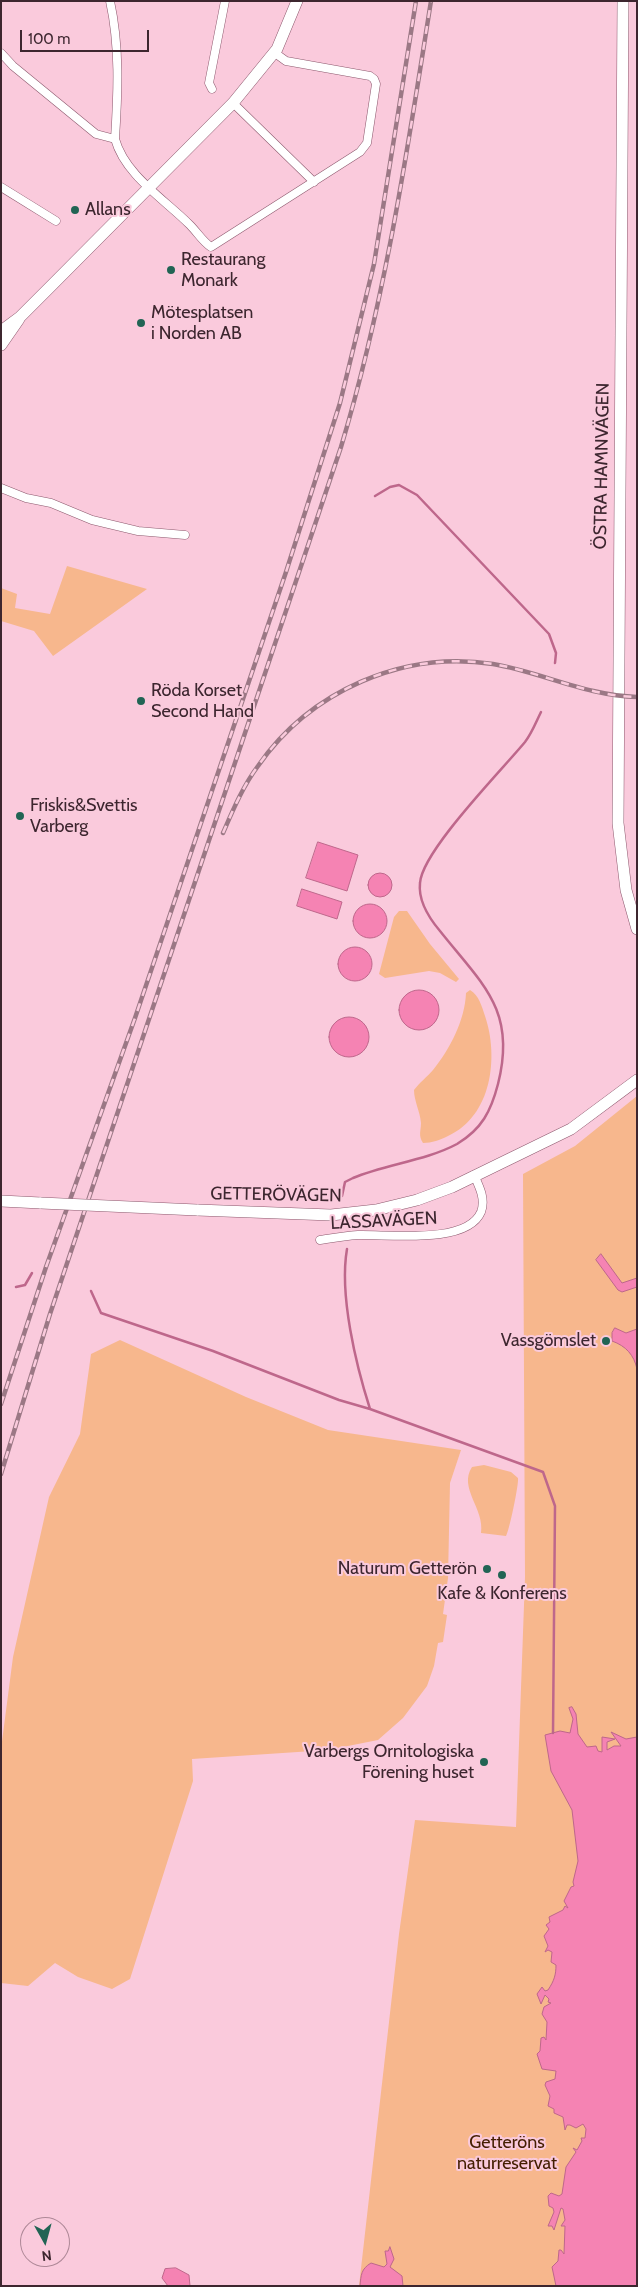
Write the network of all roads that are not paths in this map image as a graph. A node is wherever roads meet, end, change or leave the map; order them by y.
1 (110, 1) edge
2 (226, 1) edge
3 (297, 1) edge
4 (623, 1) edge
5 (1, 53) edge
6 (275, 53) junction
7 (212, 89) dead end
8 (233, 103) junction
9 (115, 139) junction
10 (314, 182) junction
11 (1, 187) edge
12 (149, 188) junction
13 (56, 221) dead end
14 (20, 317) junction
15 (1, 331) edge
16 (1, 345) edge
17 (1, 488) edge
18 (185, 535) dead end
19 (637, 929) edge
20 (637, 1080) edge
21 (474, 1175) junction
22 (1, 1201) edge
23 (320, 1240) dead end

1 - 9 street
2 - 7 street
3 - 6 street
4 - 19 street, ÖSTRA HAMNVÄGEN
5 - 9 street
6 - 8 street
6 - 10 street
8 - 10 street
8 - 12 street
9 - 12 street
10 - 12 street
11 - 13 street
12 - 14 street
14 - 15 street
14 - 16 street
17 - 18 street
20 - 21 street, GETTERÖVÄGEN
21 - 22 street, GETTERÖVÄGEN, bridge
21 - 23 street, LASSAVÄGEN

